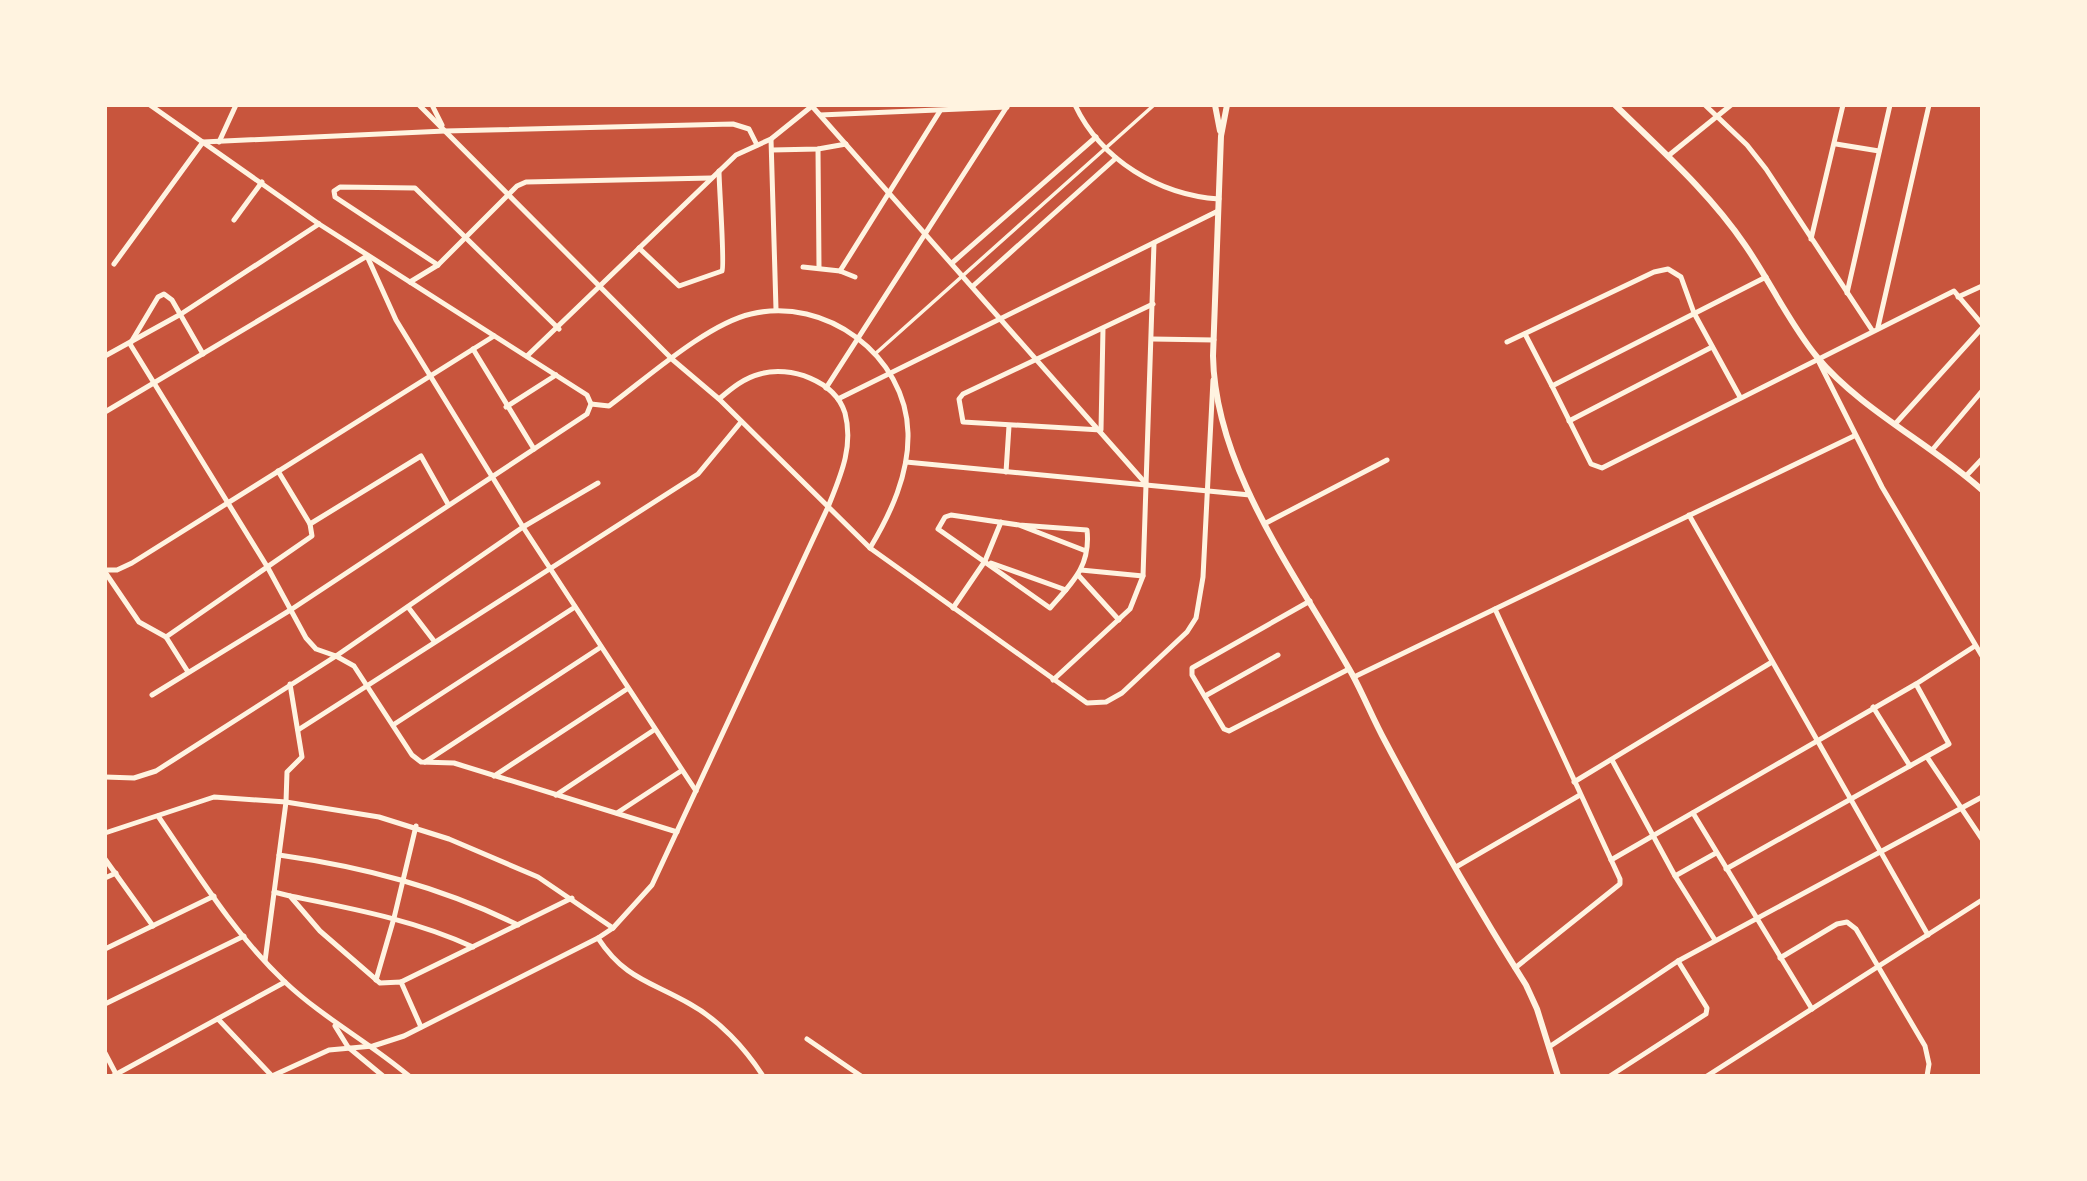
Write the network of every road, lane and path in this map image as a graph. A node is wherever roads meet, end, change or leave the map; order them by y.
1 (150, 105) edge
2 (236, 105) edge
3 (419, 105) edge
4 (432, 105) edge
5 (1075, 105) edge
6 (1154, 105) edge
7 (1215, 105) edge
8 (1227, 105) edge
9 (1615, 105) edge
10 (1705, 105) edge
11 (1731, 105) edge
12 (1843, 105) edge
13 (1890, 105) edge
14 (1929, 105) edge
15 (812, 106) edge
16 (1008, 106) edge
17 (940, 111) junction
18 (820, 115) junction
19 (1717, 117) junction
20 (445, 131) junction
21 (1221, 136) junction
22 (1097, 137) junction
23 (771, 139) junction
24 (203, 142) junction
25 (219, 142) junction
26 (846, 144) junction
27 (1836, 144) junction
28 (757, 145) junction
29 (1105, 148) junction
30 (818, 149) junction
31 (772, 150) junction
32 (1879, 151) junction
33 (1668, 156) junction
34 (1116, 159) junction
35 (719, 171) junction
36 (712, 178) junction
37 (262, 182) junction
38 (890, 193) junction
39 (507, 196) junction
40 (1219, 200) junction
41 (1218, 211) junction
42 (234, 220) dead end
43 (318, 224) junction
44 (926, 234) junction
45 (464, 237) junction
46 (1811, 239) junction
47 (1154, 243) junction
48 (639, 248) junction
49 (367, 256) junction
50 (953, 263) junction
51 (114, 264) dead end
52 (438, 265) junction
53 (803, 267) dead end
54 (819, 267) junction
55 (840, 271) junction
56 (962, 274) junction
57 (855, 277) dead end
58 (1766, 277) junction
59 (410, 282) junction
60 (973, 286) junction
61 (1982, 286) edge
62 (599, 288) junction
63 (1847, 293) junction
64 (1958, 297) junction
65 (1153, 304) junction
66 (776, 309) junction
67 (1694, 313) junction
68 (181, 314) junction
69 (1000, 317) junction
70 (1982, 326) edge
71 (1878, 327) junction
72 (1103, 328) junction
73 (559, 329) junction
74 (1871, 330) junction
75 (1525, 334) junction
76 (494, 336) junction
77 (858, 338) junction
78 (1152, 338) junction
79 (1214, 340) junction
80 (1507, 342) dead end
81 (131, 344) junction
82 (1712, 347) junction
83 (473, 349) junction
84 (203, 354) junction
85 (875, 354) junction
86 (105, 356) edge
87 (527, 356) junction
88 (1817, 357) junction
89 (1037, 359) junction
90 (673, 360) junction
91 (1214, 372) junction
92 (888, 373) junction
93 (430, 374) junction
94 (556, 375) junction
95 (154, 383) junction
96 (1552, 386) junction
97 (827, 388) junction
98 (1982, 391) edge
99 (1740, 397) junction
100 (719, 399) junction
101 (838, 399) junction
102 (591, 404) junction
103 (506, 407) junction
104 (105, 412) edge
105 (1569, 421) junction
106 (741, 422) junction
107 (1896, 423) junction
108 (1009, 426) junction
109 (1101, 430) junction
110 (1854, 436) junction
111 (534, 449) junction
112 (1933, 449) junction
113 (1982, 458) edge
114 (1387, 460) dead end
115 (906, 462) junction
116 (278, 471) junction
117 (1006, 472) junction
118 (1966, 476) junction
119 (493, 477) junction
120 (598, 483) dead end
121 (1147, 485) junction
122 (1982, 490) edge
123 (1206, 491) junction
124 (1250, 495) junction
125 (225, 503) junction
126 (448, 505) junction
127 (828, 507) junction
128 (1689, 515) junction
129 (1001, 523) junction
130 (1266, 523) junction
131 (310, 524) junction
132 (1018, 525) junction
133 (523, 527) junction
134 (870, 548) junction
135 (1086, 551) junction
136 (985, 561) junction
137 (549, 567) junction
138 (268, 568) junction
139 (105, 571) edge
140 (1080, 573) junction
141 (1143, 576) junction
142 (1066, 590) junction
143 (1310, 601) junction
144 (408, 607) junction
145 (575, 607) junction
146 (953, 608) junction
147 (292, 609) junction
148 (1495, 609) junction
149 (1119, 620) junction
150 (166, 637) junction
151 (435, 641) junction
152 (1975, 646) junction
153 (601, 648) junction
154 (1278, 655) dead end
155 (337, 656) junction
156 (1982, 656) edge
157 (1772, 662) junction
158 (1349, 669) junction
159 (188, 672) junction
160 (1354, 677) junction
161 (1053, 680) junction
162 (290, 684) junction
163 (1916, 684) junction
164 (366, 685) junction
165 (627, 689) junction
166 (152, 695) dead end
167 (1205, 696) junction
168 (1873, 707) junction
169 (393, 725) junction
170 (298, 730) junction
171 (654, 730) junction
172 (1815, 740) junction
173 (1927, 757) junction
174 (1612, 760) junction
175 (425, 762) junction
176 (1910, 766) junction
177 (681, 771) junction
178 (106, 775) edge
179 (494, 776) junction
180 (1574, 782) junction
181 (696, 791) junction
182 (556, 794) junction
183 (1580, 795) junction
184 (1982, 797) edge
185 (1850, 799) junction
186 (286, 802) junction
187 (1961, 809) junction
188 (617, 813) junction
189 (1693, 813) junction
190 (158, 816) junction
191 (416, 826) junction
192 (677, 832) junction
193 (105, 833) edge
194 (1652, 835) junction
195 (1982, 839) edge
196 (1882, 852) junction
197 (1716, 853) junction
198 (279, 855) junction
199 (105, 859) edge
200 (1611, 860) junction
201 (1457, 867) junction
202 (1726, 869) junction
203 (116, 873) junction
204 (1675, 876) junction
205 (105, 878) edge
206 (404, 879) junction
207 (274, 892) junction
208 (214, 896) junction
209 (290, 896) junction
210 (572, 898) junction
211 (1982, 900) edge
212 (394, 918) junction
213 (1756, 919) junction
214 (518, 925) junction
215 (153, 926) junction
216 (613, 928) junction
217 (1928, 935) junction
218 (244, 936) junction
219 (598, 938) junction
220 (1715, 940) junction
221 (473, 947) junction
222 (105, 950) edge
223 (1780, 958) junction
224 (265, 961) junction
225 (1678, 961) junction
226 (1876, 966) junction
227 (1515, 968) junction
228 (376, 981) junction
229 (285, 982) junction
230 (401, 982) junction
231 (105, 1004) edge
232 (1812, 1009) junction
233 (218, 1019) junction
234 (333, 1023) junction
235 (421, 1027) junction
236 (807, 1039) dead end
237 (373, 1046) junction
238 (348, 1047) junction
239 (1549, 1047) junction
240 (105, 1053) edge
241 (114, 1075) edge
242 (272, 1076) edge
243 (383, 1076) edge
244 (409, 1076) edge
245 (763, 1076) edge
246 (861, 1076) edge
247 (1558, 1076) edge
248 (1610, 1076) edge
249 (1707, 1076) edge
250 (1927, 1076) edge

1 - 24 street
2 - 25 street
3 - 20 street
4 - 20 street
5 - 22 street
6 - 29 street
7 - 21 street
8 - 21 street
9 - 33 street
10 - 19 street
11 - 19 street
12 - 27 street
13 - 32 street
14 - 71 street
15 - 18 street
15 - 23 street
16 - 17 street
16 - 44 street
17 - 18 street
17 - 38 street
18 - 26 street
19 - 33 street
19 - 46 street
20 - 25 street
20 - 28 street
20 - 39 street
21 - 40 street
22 - 29 street
22 - 50 street
23 - 28 street
23 - 31 street
24 - 25 street
24 - 37 street
24 - 51 street
26 - 30 street
26 - 38 street
27 - 32 street
27 - 46 street
28 - 35 street
29 - 34 street
29 - 56 street
30 - 31 street
30 - 54 street
31 - 66 street
32 - 63 street
33 - 58 street
34 - 40 street
34 - 60 street
35 - 36 street
35 - 48 street
36 - 39 street
36 - 48 street
37 - 42 street
37 - 43 street
38 - 44 street
38 - 55 street
39 - 45 street
39 - 62 street
40 - 41 street
41 - 47 street
41 - 79 street
43 - 49 street
43 - 68 street
44 - 50 street
44 - 77 street
45 - 52 street
45 - 52 street
45 - 73 street
46 - 63 street
47 - 65 street
47 - 69 street
48 - 62 street
49 - 59 street
49 - 84 street
49 - 93 street
50 - 56 street
52 - 59 street
53 - 54 street
54 - 55 street
55 - 57 street
56 - 60 street
56 - 85 street
58 - 67 street
58 - 88 street
59 - 76 street
60 - 69 street
61 - 64 street
62 - 73 street
62 - 90 street
63 - 74 street
64 - 70 street
64 - 71 street
65 - 72 street
65 - 78 street
66 - 77 street
66 - 90 street
67 - 75 street
67 - 82 street
67 - 96 street
68 - 81 street
68 - 81 street
68 - 84 street
69 - 89 street
69 - 92 street
70 - 107 street
71 - 74 street
72 - 89 street
72 - 109 street
73 - 87 street
74 - 88 street
75 - 80 street
75 - 96 street
76 - 83 street
76 - 87 street
77 - 85 street
77 - 97 street
78 - 79 street
78 - 121 street
79 - 91 street
81 - 86 street
81 - 95 street
82 - 99 street
82 - 105 street
83 - 93 street
83 - 103 street
84 - 95 street
85 - 92 street
87 - 94 street
88 - 99 street
88 - 107 street
88 - 110 street
89 - 108 street
89 - 109 street
90 - 100 street
90 - 102 street
91 - 123 street
91 - 124 street
92 - 101 street
92 - 115 street
93 - 116 street
93 - 119 street
94 - 102 street
94 - 103 street
95 - 104 street
95 - 125 street
96 - 105 street
97 - 100 street
97 - 101 street
98 - 112 street
99 - 105 street
100 - 106 street
101 - 127 street
102 - 111 street
103 - 111 street
106 - 127 street
106 - 137 street
107 - 112 street
108 - 109 street
108 - 117 street
109 - 121 street
110 - 128 street
110 - 152 street
111 - 119 street
112 - 118 street
113 - 118 street
114 - 130 street
115 - 117 street
115 - 134 street
116 - 125 street
116 - 131 street
117 - 121 street
118 - 122 street
119 - 126 street
119 - 133 street
120 - 133 street
121 - 123 street
121 - 141 street
123 - 124 street
123 - 161 street
124 - 130 street
125 - 138 street
125 - 139 street
126 - 131 street
126 - 147 street
127 - 134 street
127 - 181 street
128 - 148 street
128 - 157 street
129 - 132 street
129 - 136 street
129 - 136 street
130 - 143 street
131 - 138 street
132 - 135 street
132 - 135 street
133 - 137 street
133 - 144 street
134 - 146 street
135 - 140 street
136 - 142 street
136 - 142 street
136 - 146 street
137 - 145 street
137 - 151 street
138 - 147 street
138 - 150 street
139 - 150 street
140 - 141 street
140 - 142 street
140 - 149 street
141 - 149 street
143 - 158 street
143 - 167 street
144 - 151 street
144 - 155 street
145 - 153 street
145 - 169 street
146 - 161 street
147 - 155 street
147 - 159 street
148 - 160 street
148 - 180 street
149 - 161 street
150 - 159 street
151 - 164 street
152 - 156 street
152 - 163 street
153 - 165 street
153 - 175 street
154 - 167 street
155 - 162 street
155 - 164 street
157 - 172 street
157 - 174 street
158 - 160 street
158 - 167 street
159 - 166 street
160 - 201 street
162 - 170 street
162 - 178 street
163 - 168 street
163 - 173 street
164 - 169 street
164 - 170 street
165 - 171 street
165 - 179 street
168 - 172 street
168 - 176 street
169 - 175 street
170 - 186 street
171 - 177 street
171 - 182 street
172 - 185 street
172 - 189 street
173 - 176 street
173 - 187 street
174 - 180 street
174 - 194 street
175 - 179 street
176 - 185 street
177 - 181 street
177 - 188 street
179 - 182 street
180 - 183 street
181 - 192 street
182 - 188 street
183 - 200 street
183 - 201 street
184 - 187 street
185 - 196 street
185 - 202 street
186 - 190 street
186 - 191 street
186 - 198 street
187 - 195 street
187 - 196 street
188 - 192 street
189 - 194 street
189 - 197 street
190 - 193 street
190 - 208 street
191 - 206 street
191 - 210 street
192 - 216 street
194 - 200 street
194 - 204 street
196 - 213 street
196 - 217 street
197 - 202 street
197 - 204 street
198 - 206 street
198 - 207 street
199 - 203 street
200 - 227 street
201 - 227 street
202 - 213 street
203 - 205 street
203 - 215 street
204 - 220 street
206 - 212 street
206 - 214 street
207 - 209 street
207 - 224 street
208 - 215 street
208 - 218 street
209 - 212 street
209 - 228 street
210 - 214 street
210 - 216 street
211 - 217 street
212 - 221 street
212 - 228 street
213 - 220 street
213 - 223 street
214 - 221 street
215 - 222 street
216 - 219 street
217 - 226 street
218 - 224 street
218 - 231 street
219 - 235 street
219 - 245 street
220 - 225 street
221 - 230 street
223 - 226 street
223 - 232 street
224 - 229 street
225 - 239 street
225 - 248 street
226 - 232 street
226 - 250 street
227 - 239 street
228 - 230 street
229 - 233 street
229 - 234 street
230 - 235 street
232 - 249 street
233 - 241 street
233 - 242 street
234 - 237 street
234 - 238 street
235 - 237 street
236 - 246 street
237 - 238 street
237 - 244 street
238 - 242 street
238 - 243 street
239 - 247 street
240 - 241 street

